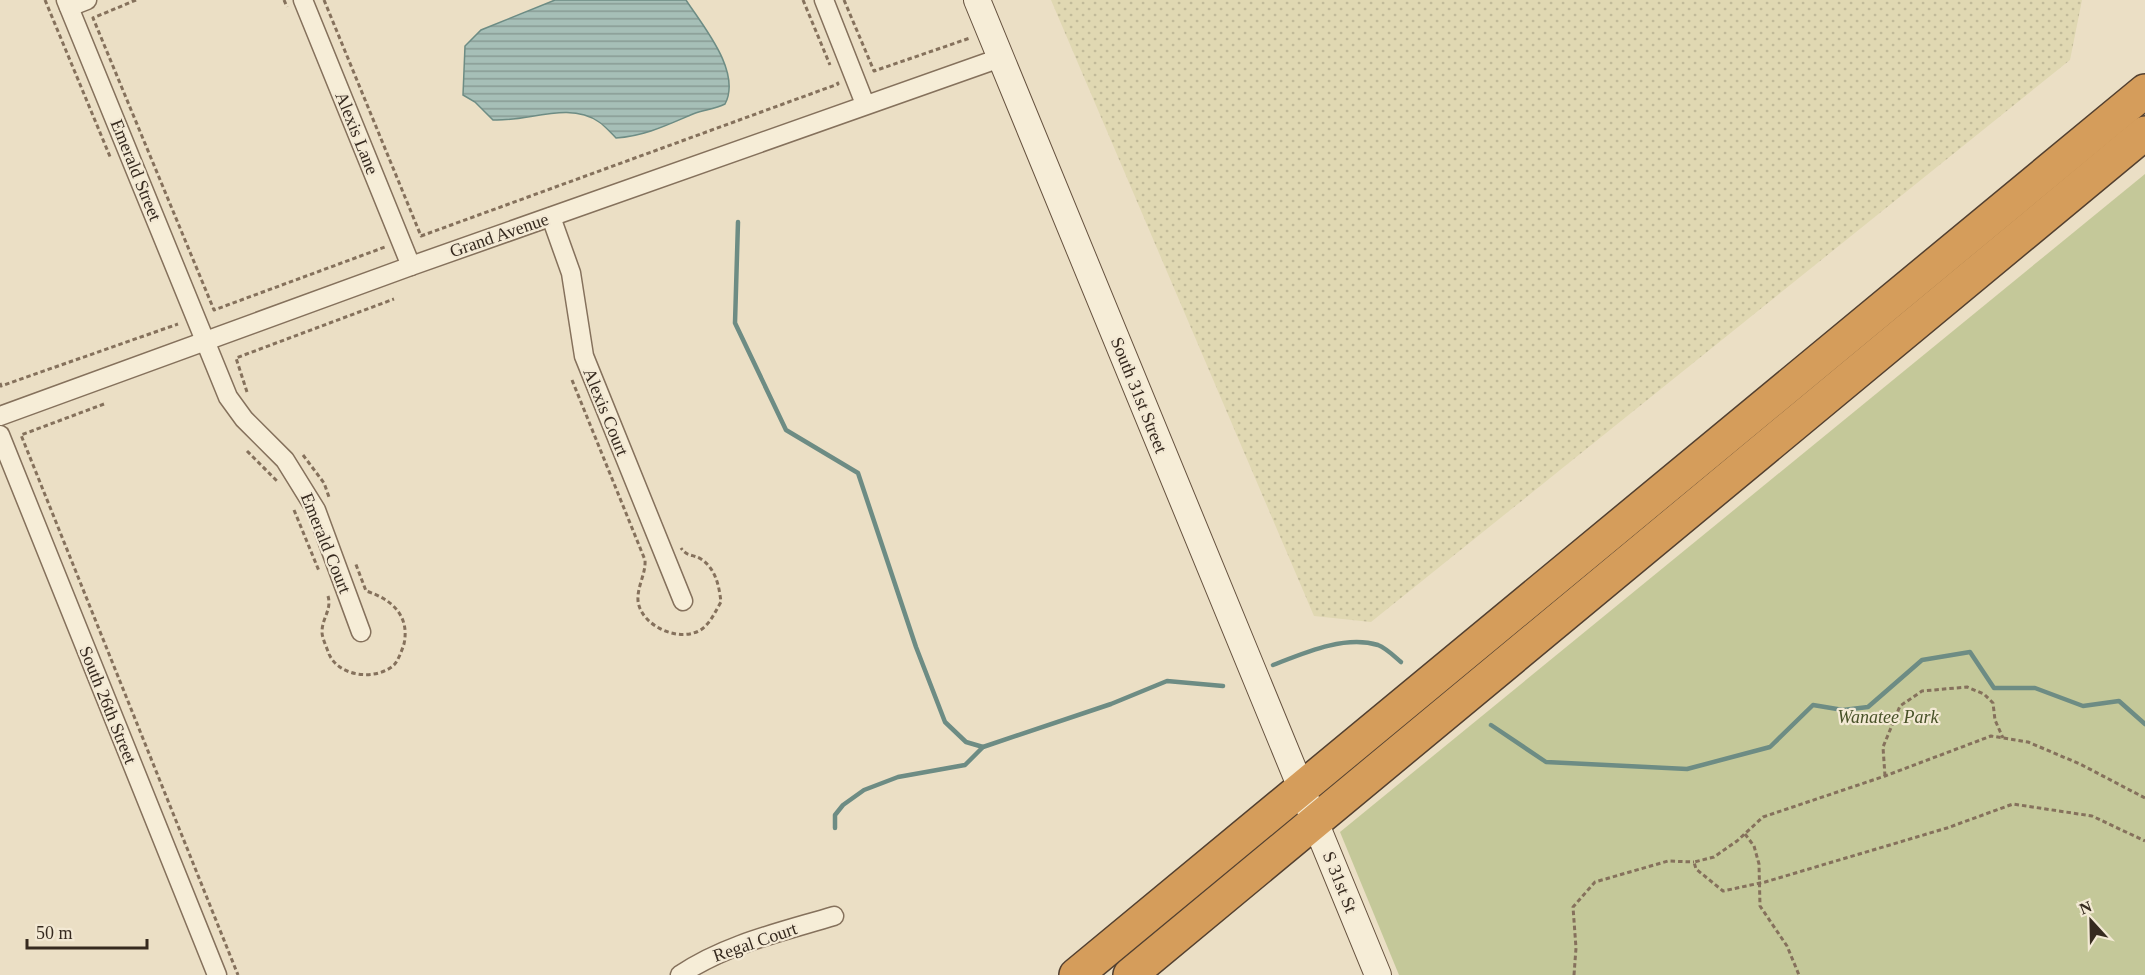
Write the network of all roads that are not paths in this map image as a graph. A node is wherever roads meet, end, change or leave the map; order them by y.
1 (87, 0) edge
2 (824, 0) edge
3 (977, 0) edge
4 (68, 4) edge
5 (295, 5) edge
6 (1000, 58) junction
7 (2145, 91) edge
8 (865, 104) junction
9 (2145, 133) edge
10 (550, 217) junction
11 (411, 266) junction
12 (207, 340) junction
13 (0, 416) edge
14 (0, 435) edge
15 (683, 601) dead end
16 (361, 632) dead end
17 (1301, 790) junction
18 (1315, 822) junction
19 (834, 916) dead end
20 (217, 975) edge
21 (680, 975) edge
22 (1076, 975) edge
23 (1130, 975) edge
24 (1378, 975) edge

1 - 4 street
2 - 8 street
3 - 6 street, South 31st Street
4 - 12 street, Emerald Street
5 - 11 street, Alexis Lane
6 - 8 street, Grand Avenue
6 - 17 street, South 31st Street
7 - 17 highway
8 - 10 street, Grand Avenue
9 - 18 highway
10 - 11 street, Grand Avenue
10 - 15 street, Alexis Court
11 - 12 street, Grand Avenue
12 - 13 street, Grand Avenue
12 - 16 street, Emerald Court
14 - 20 street, South 26th Street
17 - 18 street, S 31st St
17 - 22 highway
18 - 23 highway
18 - 24 street, S 31st St
19 - 21 street, Regal Court

